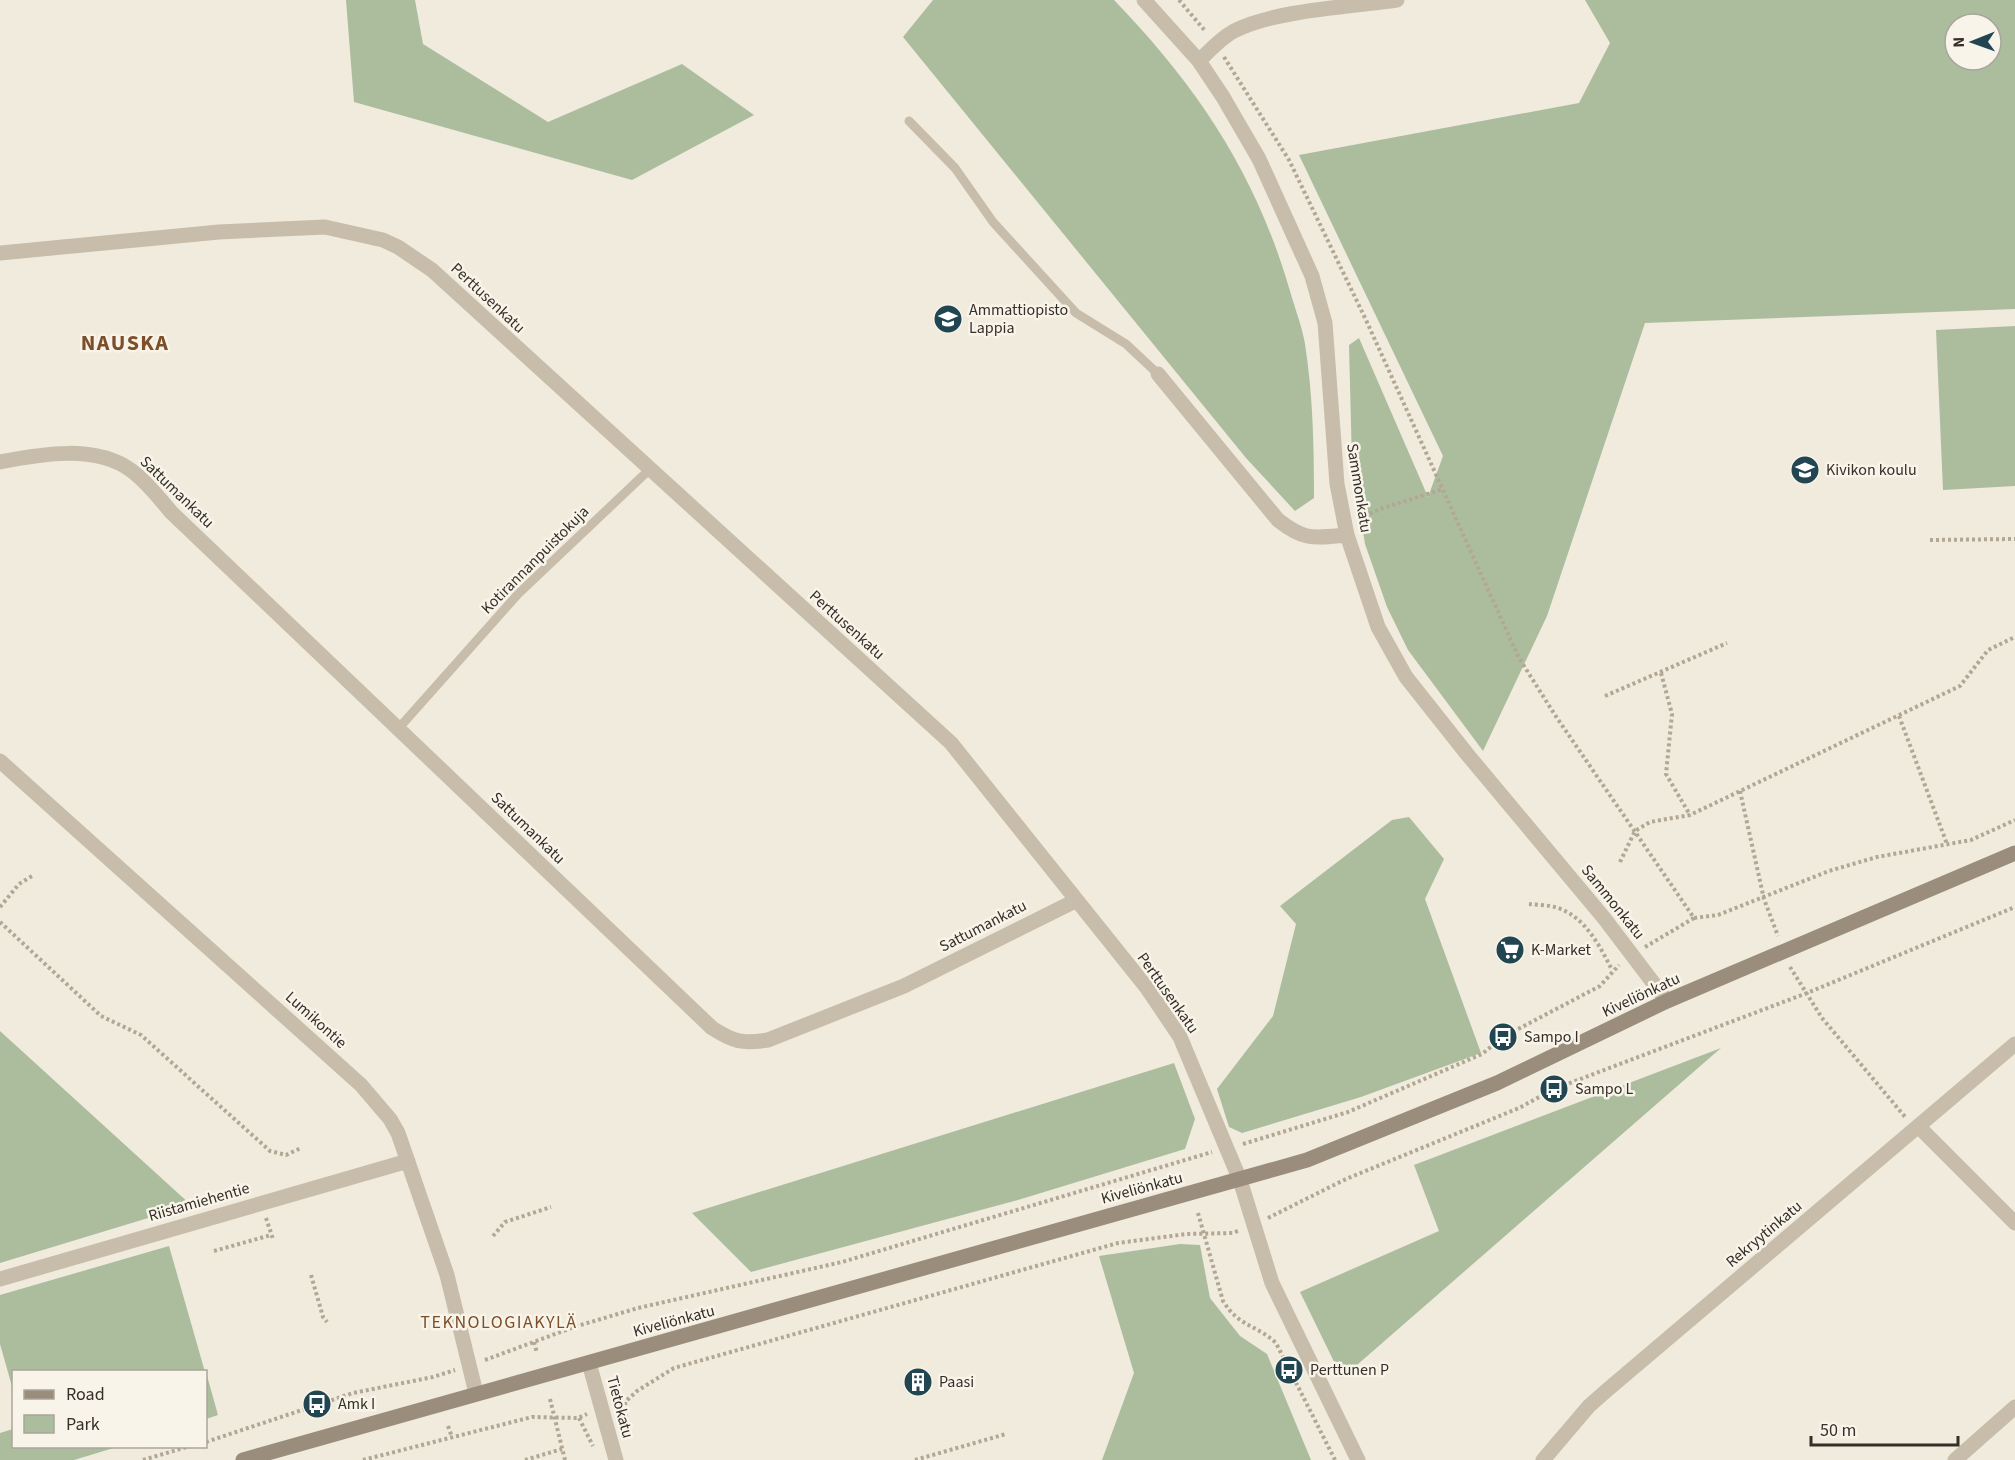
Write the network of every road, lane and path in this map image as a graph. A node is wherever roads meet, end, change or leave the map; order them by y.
1 (1144, 0) edge
2 (1179, 0) edge
3 (1397, 0) edge
4 (1216, 44) junction
5 (1199, 61) junction
6 (909, 121) dead end
7 (0, 253) edge
8 (1158, 374) joint
9 (0, 462) edge
10 (650, 469) junction
11 (1443, 489) junction
12 (1346, 531) junction
13 (2015, 539) edge
14 (1930, 540) dead end
15 (2015, 636) edge
16 (1727, 643) dead end
17 (1661, 673) junction
18 (1605, 696) dead end
19 (1899, 716) junction
20 (398, 729) junction
21 (0, 761) edge
22 (1740, 791) junction
23 (1690, 815) junction
24 (2015, 820) edge
25 (1635, 831) junction
26 (1947, 844) junction
27 (2015, 853) edge
28 (1620, 862) dead end
29 (32, 876) dead end
30 (1764, 899) junction
31 (1075, 901) junction
32 (1529, 904) dead end
33 (0, 907) edge
34 (2015, 907) edge
35 (1694, 918) junction
36 (0, 922) edge
37 (1778, 936) dead end
38 (1632, 954) junction
39 (1788, 964) dead end
40 (1612, 970) junction
41 (1806, 993) junction
42 (1667, 1001) junction
43 (2015, 1044) edge
44 (1918, 1129) junction
45 (1244, 1143) dead end
46 (301, 1148) dead end
47 (1201, 1155) dead end
48 (408, 1161) junction
49 (1240, 1180) junction
50 (551, 1207) dead end
51 (1198, 1213) dead end
52 (1279, 1213) dead end
53 (2015, 1223) edge
54 (1233, 1233) dead end
55 (1205, 1234) junction
56 (271, 1235) dead end
57 (493, 1236) dead end
58 (214, 1251) dead end
59 (311, 1275) dead end
60 (0, 1279) edge
61 (327, 1323) dead end
62 (534, 1341) junction
63 (537, 1353) dead end
64 (489, 1359) dead end
65 (589, 1363) junction
66 (452, 1371) dead end
67 (476, 1393) junction
68 (550, 1399) dead end
69 (2015, 1407) edge
70 (556, 1417) junction
71 (448, 1426) dead end
72 (1006, 1434) dead end
73 (627, 1436) dead end
74 (452, 1437) junction
75 (207, 1442) edge
76 (183, 1448) edge
77 (562, 1449) junction
78 (598, 1455) dead end
79 (143, 1460) edge
80 (243, 1460) edge
81 (363, 1460) edge
82 (525, 1460) edge
83 (565, 1460) edge
84 (616, 1460) edge
85 (915, 1460) edge
86 (1335, 1460) edge
87 (1358, 1460) edge
88 (1544, 1460) edge
89 (1955, 1460) edge

1 - 5 street, Sammonkatu
2 - 4 path
3 - 4 street
4 - 5 street
4 - 11 path
5 - 12 street, Sammonkatu
6 - 8 lane
7 - 10 street, Perttusenkatu
8 - 12 street
9 - 20 street, Sattumankatu
10 - 20 lane, Kotirannanpuistokuja
10 - 31 street, Perttusenkatu
11 - 12 path
11 - 25 path
12 - 38 street, Sammonkatu
13 - 14 path
15 - 19 path
16 - 17 path
17 - 18 path
17 - 23 path
19 - 22 path
19 - 26 path
20 - 31 street, Sattumankatu
21 - 48 street, Lumikontie
22 - 23 path
22 - 30 path
23 - 25 path
24 - 26 path
25 - 28 path
25 - 35 path
26 - 30 path
27 - 42 main road, Kiveliönkatu
29 - 33 path
30 - 35 path
30 - 37 path
31 - 49 street, Perttusenkatu
32 - 40 path
34 - 41 path
35 - 38 path
36 - 46 path
38 - 40 path
38 - 42 street, Sammonkatu
39 - 41 path
40 - 45 path
41 - 44 path
41 - 52 path
42 - 49 main road, Kiveliönkatu
43 - 44 street, Rekryytinkatu
44 - 53 street
44 - 88 street, Rekryytinkatu
47 - 62 path
48 - 60 street, Riistamiehentie
48 - 67 street, Lumikontie
49 - 65 main road, Kiveliönkatu
49 - 87 street, Perttusenkatu
50 - 57 path
51 - 55 path
54 - 55 path
55 - 73 path
55 - 86 path
56 - 58 path
59 - 61 path
62 - 63 path
62 - 64 path
65 - 67 main road, Kiveliönkatu
65 - 84 street, Tietokatu
66 - 75 path
67 - 80 main road, Kiveliönkatu
68 - 70 path
69 - 89 street
70 - 74 path
70 - 77 path
70 - 78 path
71 - 74 path
72 - 85 path
74 - 81 path
76 - 79 path
77 - 82 path
77 - 83 path

